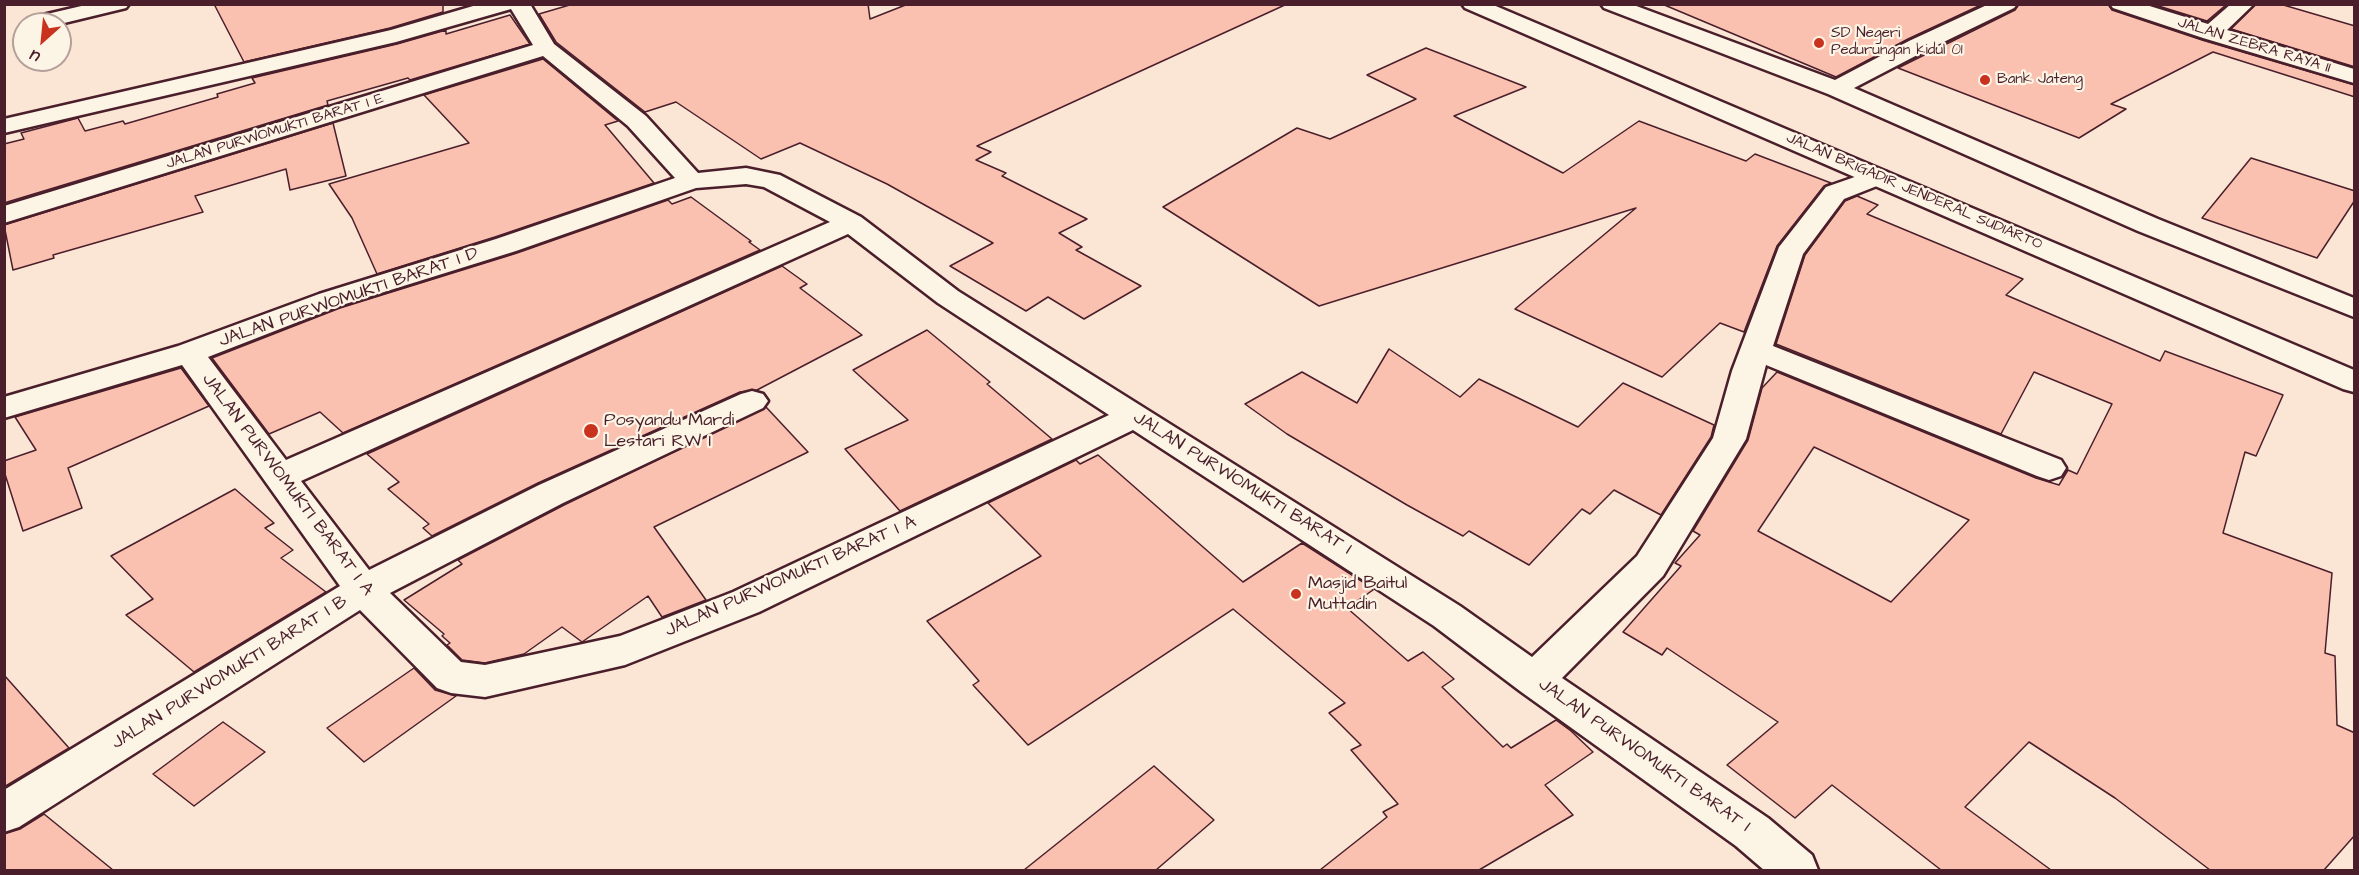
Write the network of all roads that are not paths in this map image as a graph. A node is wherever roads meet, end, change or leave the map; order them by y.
1 (118, 4) edge
2 (505, 4) edge
3 (519, 4) edge
4 (1472, 4) edge
5 (1501, 4) edge
6 (1611, 4) edge
7 (2007, 4) edge
8 (2120, 4) edge
9 (2244, 4) edge
10 (72, 15) edge
11 (2211, 33) junction
12 (546, 48) junction
13 (1612, 57) junction
14 (2355, 76) edge
15 (1836, 89) junction
16 (4, 126) edge
17 (1878, 177) junction
18 (692, 181) junction
19 (4, 215) edge
20 (851, 223) junction
21 (2355, 308) edge
22 (1756, 350) junction
23 (189, 353) junction
24 (2355, 359) edge
25 (2355, 382) edge
26 (752, 401) dead end
27 (4, 408) edge
28 (1136, 416) junction
29 (2049, 468) dead end
30 (281, 476) junction
31 (363, 590) junction
32 (1534, 680) junction
33 (4, 813) edge
34 (1796, 870) edge

1 - 10 street
2 - 16 street
3 - 12 street
4 - 13 street, JALAN BRIGADIR JENDERAL SUDIARTO
5 - 13 street, JALAN BRIGADIR JENDERAL SUDIARTO
6 - 15 street
7 - 15 street
8 - 11 street, JALAN ZEBRA RAYA II
9 - 11 street
11 - 14 street, JALAN ZEBRA RAYA II
12 - 18 street
12 - 19 street, JALAN PURWOMUKTI BARAT I E
13 - 17 street, JALAN BRIGADIR JENDERAL SUDIARTO
13 - 24 street, JALAN BRIGADIR JENDERAL SUDIARTO
15 - 21 street
17 - 22 street
17 - 25 street, JALAN BRIGADIR JENDERAL SUDIARTO
18 - 20 street, JALAN PURWOMUKTI BARAT I
18 - 23 street, JALAN PURWOMUKTI BARAT I D
20 - 28 street, JALAN PURWOMUKTI BARAT I
20 - 30 street
22 - 29 street
22 - 32 street
23 - 27 street, JALAN PURWOMUKTI BARAT I D
23 - 30 street, JALAN PURWOMUKTI BARAT I A
26 - 31 street, JALAN PURWOMUKTI BARAT I B
28 - 31 street, JALAN PURWOMUKTI BARAT I A
28 - 32 street, JALAN PURWOMUKTI BARAT I
30 - 31 street, JALAN PURWOMUKTI BARAT I A
31 - 33 street, JALAN PURWOMUKTI BARAT I B
32 - 34 street, JALAN PURWOMUKTI BARAT I

